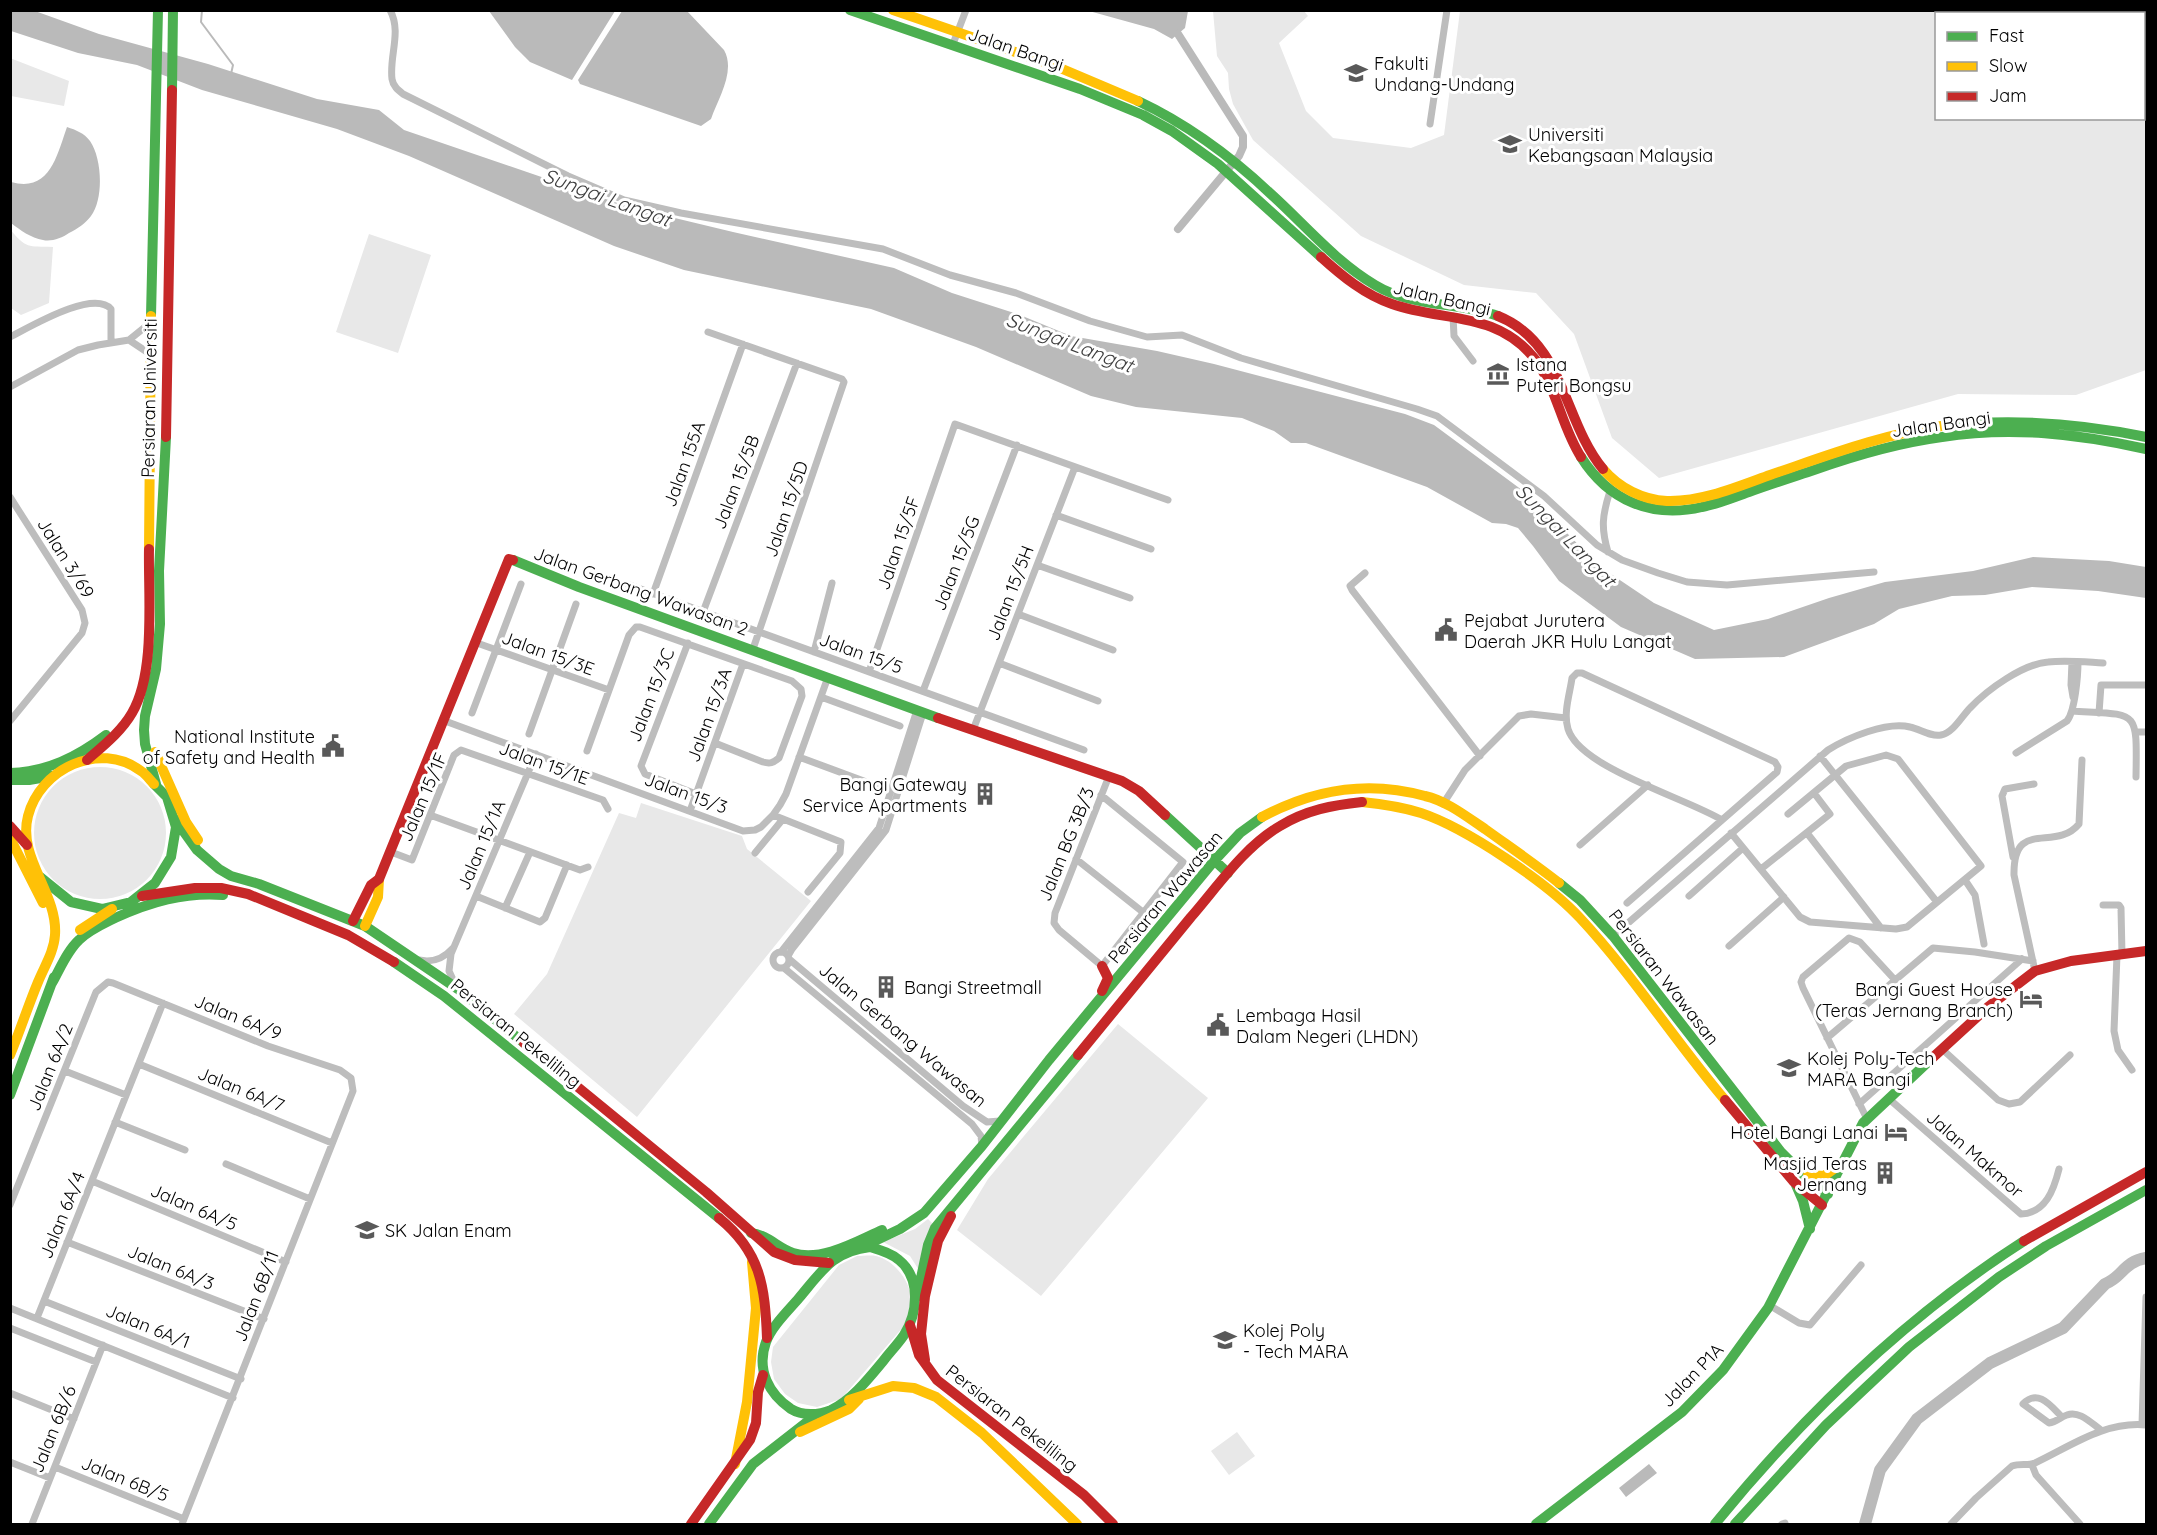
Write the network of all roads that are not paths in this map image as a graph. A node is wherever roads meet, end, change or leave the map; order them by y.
1 (158, 10) edge
2 (173, 10) edge
3 (390, 10) edge
4 (850, 10) edge
5 (893, 10) edge
6 (966, 10) edge
7 (1447, 10) edge
8 (958, 32) junction
9 (953, 44) junction
10 (1430, 124) dead end
11 (1225, 162) junction
12 (1237, 171) junction
13 (1453, 316) junction
14 (150, 323) junction
15 (708, 332) dead end
16 (10, 337) edge
17 (129, 340) junction
18 (111, 343) junction
19 (743, 344) junction
20 (150, 354) junction
21 (1473, 361) dead end
22 (797, 363) junction
23 (10, 387) edge
24 (2146, 436) edge
25 (1017, 445) junction
26 (2146, 449) edge
27 (1075, 467) junction
28 (1610, 491) junction
29 (10, 497) edge
30 (1168, 500) dead end
31 (1056, 515) junction
32 (1151, 549) dead end
33 (1608, 552) junction
34 (1037, 565) junction
35 (1874, 572) dead end
36 (1365, 573) dead end
37 (832, 583) dead end
38 (521, 584) dead end
39 (627, 584) dead end
40 (653, 594) junction
41 (1130, 598) dead end
42 (576, 604) dead end
43 (704, 612) junction
44 (1018, 614) junction
45 (148, 619) junction
46 (160, 624) junction
47 (758, 632) junction
48 (477, 643) junction
49 (688, 643) junction
50 (753, 649) junction
51 (496, 650) junction
52 (1113, 650) dead end
53 (814, 652) junction
54 (2075, 662) junction
55 (999, 663) junction
56 (2103, 663) dead end
57 (743, 664) junction
58 (552, 670) junction
59 (869, 672) junction
60 (828, 677) junction
61 (2146, 685) edge
62 (609, 690) junction
63 (923, 692) junction
64 (821, 697) junction
65 (1098, 700) dead end
66 (920, 711) junction
67 (2072, 711) junction
68 (980, 712) junction
69 (472, 713) dead end
70 (2099, 713) junction
71 (1566, 718) junction
72 (10, 720) edge
73 (445, 721) junction
74 (900, 726) dead end
75 (973, 730) junction
76 (2137, 732) junction
77 (2146, 732) edge
78 (530, 734) dead end
79 (715, 743) junction
80 (465, 750) joint
81 (1084, 750) dead end
82 (587, 751) dead end
83 (2016, 753) dead end
84 (536, 754) junction
85 (1480, 756) junction
86 (1820, 756) junction
87 (800, 757) junction
88 (87, 760) junction
89 (2082, 760) dead end
90 (10, 773) edge
91 (528, 773) junction
92 (1837, 774) junction
93 (53, 776) junction
94 (1109, 776) junction
95 (2136, 777) dead end
96 (10, 780) edge
97 (156, 784) junction
98 (2034, 784) dead end
99 (1648, 785) junction
100 (880, 787) dead end
101 (1814, 793) junction
102 (696, 794) junction
103 (1101, 795) junction
104 (1443, 804) junction
105 (1738, 806) junction
106 (608, 809) dead end
107 (690, 811) junction
108 (1420, 813) junction
109 (1788, 814) dead end
110 (430, 815) junction
111 (773, 815) junction
112 (174, 818) junction
113 (783, 819) junction
114 (1748, 819) junction
115 (1722, 820) junction
116 (10, 826) edge
117 (1451, 827) junction
118 (1731, 833) junction
119 (1807, 833) junction
120 (10, 838) edge
121 (499, 841) junction
122 (27, 846) junction
123 (1580, 846) dead end
124 (1227, 847) junction
125 (1743, 848) junction
126 (1202, 850) junction
127 (391, 852) junction
128 (530, 852) junction
129 (755, 854) dead end
130 (1076, 859) junction
131 (2014, 859) junction
132 (1214, 861) junction
133 (567, 865) junction
134 (588, 867) dead end
135 (1761, 869) junction
136 (1228, 873) junction
137 (1203, 875) junction
138 (40, 877) junction
139 (379, 879) junction
140 (1965, 880) junction
141 (259, 884) junction
142 (808, 892) dead end
143 (142, 896) junction
144 (476, 896) junction
145 (1689, 896) dead end
146 (1784, 897) junction
147 (1627, 903) dead end
148 (1937, 903) junction
149 (2103, 905) dead end
150 (115, 907) junction
151 (282, 908) junction
152 (505, 908) junction
153 (1144, 913) junction
154 (354, 921) junction
155 (365, 926) junction
156 (1881, 928) junction
157 (1592, 930) junction
158 (1613, 936) junction
159 (1984, 944) dead end
160 (1729, 946) dead end
161 (454, 947) junction
162 (2146, 951) edge
163 (2120, 955) junction
164 (786, 956) junction
165 (414, 959) junction
166 (2022, 959) junction
167 (1620, 965) junction
168 (1102, 966) junction
169 (2034, 966) junction
170 (784, 968) junction
171 (1895, 980) junction
172 (38, 982) junction
173 (52, 983) junction
174 (113, 983) joint
175 (458, 989) junction
176 (1098, 1002) junction
177 (163, 1003) junction
178 (1827, 1038) junction
179 (1692, 1040) junction
180 (1942, 1049) junction
181 (2070, 1055) dead end
182 (10, 1056) edge
183 (139, 1064) junction
184 (1697, 1066) junction
185 (2132, 1070) dead end
186 (65, 1071) junction
187 (1721, 1077) junction
188 (351, 1078) joint
189 (10, 1095) edge
190 (126, 1095) junction
191 (1888, 1098) junction
192 (1859, 1104) junction
193 (1867, 1119) junction
194 (1002, 1121) junction
195 (115, 1122) junction
196 (332, 1143) junction
197 (982, 1146) junction
198 (185, 1150) dead end
199 (1848, 1154) junction
200 (226, 1164) dead end
201 (2059, 1169) dead end
202 (2146, 1172) edge
203 (1798, 1177) junction
204 (92, 1181) junction
205 (2146, 1190) edge
206 (1828, 1194) junction
207 (310, 1199) junction
208 (959, 1199) junction
209 (10, 1205) edge
210 (1822, 1205) junction
211 (924, 1213) junction
212 (1810, 1229) junction
213 (751, 1233) junction
214 (67, 1242) junction
215 (860, 1248) junction
216 (751, 1254) junction
217 (286, 1262) junction
218 (829, 1263) junction
219 (1861, 1265) dead end
220 (2146, 1296) edge
221 (917, 1297) junction
222 (44, 1301) junction
223 (1769, 1305) junction
224 (10, 1308) edge
225 (37, 1318) junction
226 (264, 1319) junction
227 (910, 1325) junction
228 (10, 1328) edge
229 (767, 1338) junction
230 (103, 1345) junction
231 (96, 1362) junction
232 (927, 1369) junction
233 (763, 1374) junction
234 (241, 1379) junction
235 (10, 1393) edge
236 (861, 1396) junction
237 (233, 1398) junction
238 (845, 1402) junction
239 (816, 1415) junction
240 (2062, 1417) junction
241 (74, 1419) junction
242 (2144, 1424) edge
243 (2101, 1430) junction
244 (786, 1438) junction
245 (10, 1462) edge
246 (735, 1464) junction
247 (2032, 1464) junction
248 (55, 1467) junction
249 (50, 1478) junction
250 (1753, 1504) junction
251 (183, 1522) edge
252 (32, 1524) edge
253 (691, 1524) edge
254 (709, 1524) edge
255 (1077, 1524) edge
256 (1113, 1524) edge
257 (1536, 1524) edge
258 (1715, 1524) edge
259 (1735, 1524) edge
260 (1742, 1524) edge
261 (1951, 1524) edge
262 (2080, 1524) edge

1 - 14 main road, Persiaran Universiti
2 - 46 main road, Persiaran Universiti
3 - 33 street
4 - 9 main road, Jalan Bangi
5 - 8 main road, Jalan Bangi
6 - 8 street
7 - 10 street
8 - 9 street
8 - 11 main road, Jalan Bangi
9 - 11 main road, Jalan Bangi
11 - 12 main road, Jalan Bangi
12 - 13 main road, Jalan Bangi
12 - 24 main road, Jalan Bangi
13 - 21 street
13 - 28 main road, Jalan Bangi
14 - 17 street
14 - 20 main road, Persiaran Universiti
15 - 19 street
16 - 18 street
17 - 18 street
17 - 20 street
18 - 23 street
19 - 22 street
19 - 40 street, Jalan 155A
20 - 45 main road, Persiaran Universiti
22 - 43 street, Jalan 15/5B
22 - 47 street, Jalan 15/5D
25 - 27 street
25 - 59 street, Jalan 15/5F
25 - 63 street, Jalan 15/5G
26 - 28 main road, Jalan Bangi
27 - 30 street
27 - 31 street, Jalan 15/5H
28 - 33 street
29 - 72 street, Jalan 3/69
31 - 32 street
31 - 34 street, Jalan 15/5H
33 - 35 street
34 - 41 street
34 - 44 street, Jalan 15/5H
36 - 85 street
37 - 53 street
38 - 51 street
39 - 40 street, Jalan 15/5
40 - 43 street, Jalan 15/5
42 - 58 street
43 - 47 street, Jalan 15/5
44 - 52 street
44 - 55 street, Jalan 15/5H
45 - 88 main road, Persiaran Universiti
45 - 90 main road
46 - 97 main road, Persiaran Universiti
46 - 141 main road
47 - 50 street, Jalan 15/5D
47 - 53 street, Jalan 15/5
48 - 50 main road, Jalan Gerbang Wawasan 2
48 - 51 street, Jalan 15/3E
48 - 73 main road, Jalan Gerbang Wawasan 2
49 - 57 street
49 - 62 street
49 - 102 street, Jalan 15/3C
50 - 60 main road, Jalan Gerbang Wawasan 2
51 - 58 street, Jalan 15/3E
51 - 69 street
53 - 59 street, Jalan 15/5
54 - 56 street
54 - 67 street
54 - 86 street
55 - 65 street
55 - 68 street, Jalan 15/5H
57 - 79 street, Jalan 15/3A
57 - 79 street
58 - 62 street, Jalan 15/3E
58 - 78 street
59 - 63 street, Jalan 15/5
60 - 64 street, Jalan 15/3
60 - 66 main road, Jalan Gerbang Wawasan 2
61 - 70 street
62 - 82 street
63 - 68 street, Jalan 15/5
64 - 74 street
64 - 87 street, Jalan 15/3
66 - 75 main road, Jalan Gerbang Wawasan 2
66 - 164 street
67 - 70 street
67 - 83 street
68 - 75 street, Jalan 15/5H
68 - 81 street, Jalan 15/5
70 - 76 street
71 - 85 street
71 - 99 street
71 - 105 street
73 - 84 street, Jalan 15/3
73 - 127 main road, Jalan Gerbang Wawasan 2
75 - 94 main road, Jalan Gerbang Wawasan 2
76 - 77 street
76 - 95 street
79 - 102 street, Jalan 15/3A
80 - 91 street, Jalan 15/1E
80 - 110 street, Jalan 15/1F
84 - 91 street, Jalan 15/1A
84 - 107 street, Jalan 15/3
85 - 104 street
86 - 92 street
86 - 114 street
87 - 100 street
87 - 111 street, Jalan 15/3
88 - 93 main road
88 - 97 main road
89 - 131 street
91 - 106 street, Jalan 15/1E
91 - 121 street, Jalan 15/1A
92 - 101 street
92 - 140 street
92 - 148 street
93 - 96 main road
93 - 122 main road
94 - 103 street, Jalan BG 3B/3
94 - 126 main road, Jalan Gerbang Wawasan 2
97 - 112 main road
98 - 131 street
99 - 115 street
99 - 123 street
101 - 109 street
101 - 119 street
102 - 107 street, Jalan 15/3A
103 - 130 street, Jalan BG 3B/3
103 - 153 street
104 - 108 main road
104 - 117 main road
104 - 124 main road, Persiaran Wawasan
104 - 158 main road, Persiaran Wawasan
105 - 114 street
105 - 115 street
107 - 111 street, Jalan 15/3
108 - 117 main road, Persiaran Wawasan
108 - 136 main road, Persiaran Wawasan
110 - 121 street
110 - 127 street, Jalan 15/1F
111 - 113 street
112 - 141 main road, Persiaran Pekeliling
112 - 143 main road
113 - 129 street
113 - 142 street
114 - 118 street
115 - 147 street
116 - 122 main road
117 - 157 main road, Persiaran Wawasan
118 - 125 street
118 - 158 street
119 - 135 street
119 - 156 street
120 - 172 main road
121 - 128 street
121 - 144 street, Jalan 15/1A
122 - 138 main road
124 - 126 main road
124 - 132 main road, Persiaran Wawasan
125 - 135 street
125 - 145 street
126 - 132 main road, Jalan Gerbang Wawasan 2
126 - 137 main road
127 - 139 main road, Jalan Gerbang Wawasan 2
128 - 133 street
128 - 152 street
130 - 153 street
130 - 168 street, Jalan BG 3B/3
131 - 169 street
132 - 136 main road, Jalan Gerbang Wawasan 2
132 - 137 main road, Persiaran Wawasan
133 - 134 street
133 - 152 street
135 - 146 street
136 - 208 main road, Persiaran Wawasan
137 - 176 main road, Persiaran Wawasan
138 - 150 main road
138 - 172 main road
139 - 154 main road, Jalan Gerbang Wawasan 2
139 - 155 main road, Jalan Gerbang Wawasan 2
140 - 148 street
140 - 159 street
141 - 154 main road, Persiaran Pekeliling
143 - 150 main road
143 - 151 main road, Persiaran Pekeliling
144 - 152 street
144 - 161 street, Jalan 15/1A
146 - 156 street
146 - 160 street
148 - 156 street
149 - 163 street
150 - 173 main road
151 - 173 main road
151 - 216 main road, Persiaran Pekeliling
153 - 168 street
154 - 155 main road, Persiaran Pekeliling
155 - 165 main road, Persiaran Pekeliling
157 - 158 main road
157 - 167 main road, Persiaran Wawasan
158 - 167 main road
158 - 179 main road, Persiaran Wawasan
161 - 165 street
161 - 175 street, Jalan 15/1A
162 - 163 main road
163 - 169 main road
163 - 185 street
164 - 170 street
164 - 170 street
164 - 194 street, Jalan Gerbang Wawasan
165 - 175 main road, Persiaran Pekeliling
166 - 169 street
166 - 171 street
166 - 192 street
167 - 184 main road, Persiaran Wawasan
168 - 176 main road
169 - 180 main road
170 - 197 street, Jalan Gerbang Wawasan
171 - 178 street
171 - 178 street
172 - 182 main road
173 - 189 main road
174 - 177 street, Jalan 6A/9
174 - 186 street, Jalan 6A/2
175 - 213 main road, Persiaran Pekeliling
176 - 194 main road, Persiaran Wawasan
177 - 183 street, Jalan 6A/4
177 - 188 street, Jalan 6A/9
178 - 192 street
179 - 184 main road
179 - 187 main road, Persiaran Wawasan
180 - 181 street
180 - 191 main road
183 - 190 street, Jalan 6A/4
183 - 196 street, Jalan 6A/7
184 - 187 main road
184 - 203 main road, Persiaran Wawasan
186 - 190 street
186 - 209 street, Jalan 6A/2
187 - 203 main road, Persiaran Wawasan
188 - 196 street, Jalan 6B/11
190 - 195 street, Jalan 6A/4
191 - 193 main road
191 - 201 street, Jalan Makmor
192 - 193 street
193 - 199 main road
194 - 197 main road, Persiaran Wawasan
195 - 198 street
195 - 204 street, Jalan 6A/4
196 - 207 street, Jalan 6B/11
197 - 211 main road, Persiaran Wawasan
199 - 203 main road
199 - 206 main road, Jalan P1A
200 - 207 street
202 - 258 main road
203 - 206 main road, Persiaran Wawasan
203 - 210 main road, Persiaran Wawasan
203 - 212 main road
204 - 214 street, Jalan 6A/4
204 - 217 street, Jalan 6A/5
205 - 250 main road
206 - 210 main road, Jalan P1A
207 - 217 street, Jalan 6B/11
208 - 221 main road, Persiaran Wawasan
208 - 232 main road
210 - 212 main road, Jalan P1A
211 - 213 main road
211 - 215 main road, Persiaran Wawasan
212 - 223 main road, Jalan P1A
213 - 218 main road, Persiaran Pekeliling
214 - 222 street, Jalan 6A/4
214 - 226 street, Jalan 6A/3
215 - 218 main road
215 - 221 main road
216 - 229 main road, Persiaran Pekeliling
216 - 246 main road
217 - 226 street, Jalan 6B/11
218 - 229 main road
219 - 223 street
220 - 242 street
221 - 227 main road
222 - 225 street, Jalan 6A/4
222 - 234 street, Jalan 6A/1
223 - 257 main road, Jalan P1A
224 - 225 street
225 - 230 street
226 - 234 street, Jalan 6B/11
227 - 232 main road, Persiaran Pekeliling
227 - 238 main road
228 - 231 street
229 - 233 main road
230 - 231 street, Jalan 6B/6
230 - 237 street
231 - 241 street, Jalan 6B/6
232 - 256 main road, Persiaran Pekeliling
233 - 239 main road
233 - 246 main road
234 - 237 street, Jalan 6B/11
235 - 241 street
236 - 238 main road, Persiaran Pekeliling
236 - 244 main road
236 - 255 main road, Persiaran Pekeliling
237 - 251 street, Jalan 6B/11
238 - 239 main road
239 - 244 main road
240 - 240 street
240 - 243 street
241 - 248 street, Jalan 6B/6
242 - 243 street
243 - 247 street
244 - 254 main road
245 - 249 street
246 - 253 main road
247 - 261 street
247 - 262 street
248 - 249 street, Jalan 6B/6
248 - 251 street, Jalan 6B/5
249 - 252 street, Jalan 6B/6
250 - 259 main road
250 - 260 main road

